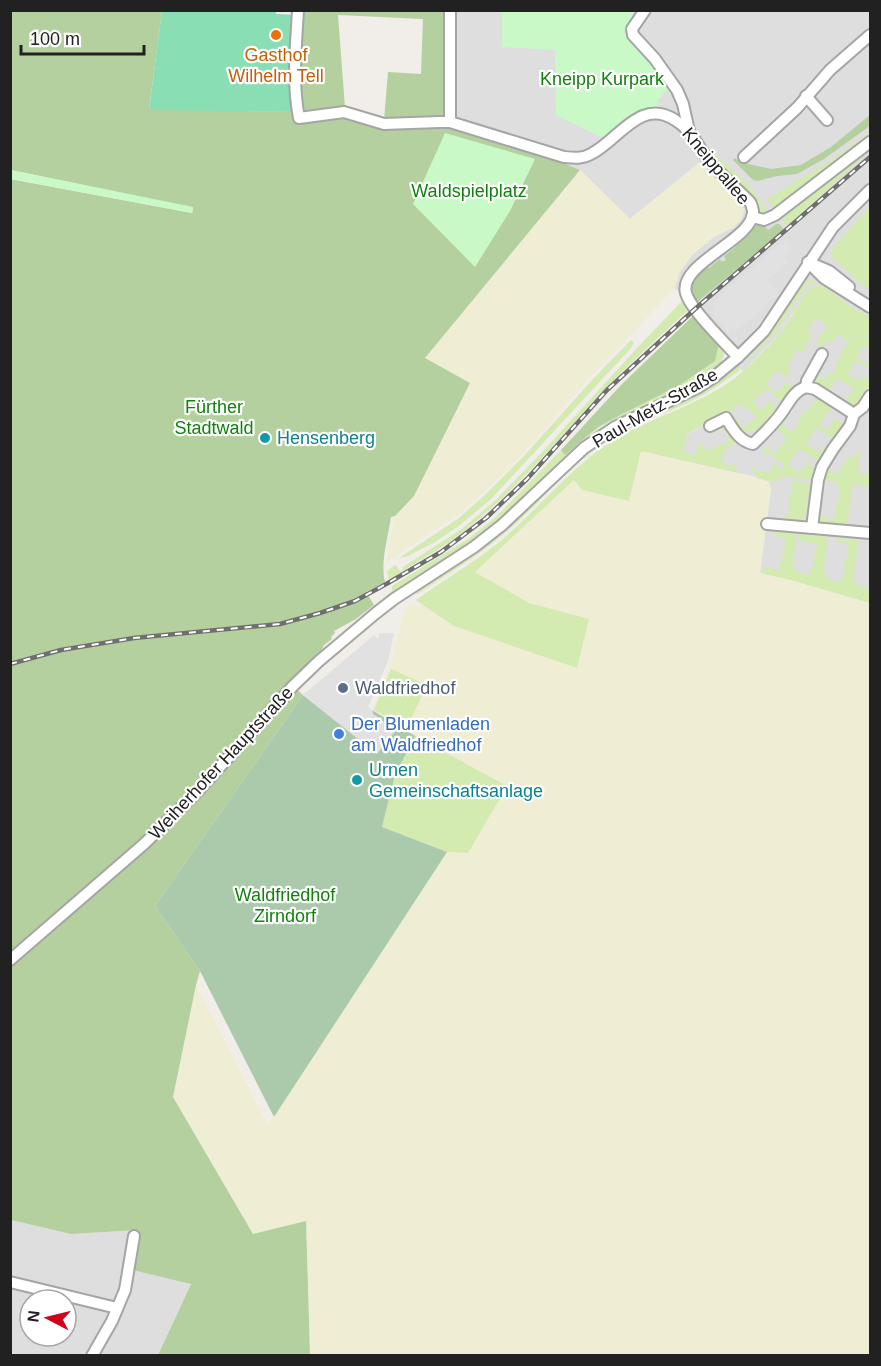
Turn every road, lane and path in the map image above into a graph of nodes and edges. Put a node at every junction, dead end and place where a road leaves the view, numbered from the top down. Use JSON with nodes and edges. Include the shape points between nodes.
{"nodes":[{"id":1,"x":298,"y":10,"type":"edge"},
{"id":2,"x":450,"y":10,"type":"edge"},
{"id":3,"x":645,"y":10,"type":"edge"},
{"id":4,"x":870,"y":35,"type":"edge"},
{"id":5,"x":806,"y":96,"type":"junction"},
{"id":6,"x":827,"y":120,"type":"dead end"},
{"id":7,"x":450,"y":122,"type":"junction"},
{"id":8,"x":689,"y":131,"type":"junction"},
{"id":9,"x":870,"y":142,"type":"edge"},
{"id":10,"x":744,"y":157,"type":"dead end"},
{"id":11,"x":870,"y":190,"type":"edge"},
{"id":12,"x":752,"y":217,"type":"junction"},
{"id":13,"x":808,"y":262,"type":"junction"},
{"id":14,"x":870,"y":305,"type":"edge"},
{"id":15,"x":822,"y":354,"type":"dead end"},
{"id":16,"x":738,"y":357,"type":"junction"},
{"id":17,"x":806,"y":387,"type":"junction"},
{"id":18,"x":870,"y":396,"type":"edge"},
{"id":19,"x":854,"y":414,"type":"junction"},
{"id":20,"x":710,"y":426,"type":"dead end"},
{"id":21,"x":767,"y":524,"type":"dead end"},
{"id":22,"x":812,"y":528,"type":"junction"},
{"id":23,"x":870,"y":533,"type":"edge"},
{"id":24,"x":376,"y":613,"type":"joint"},
{"id":25,"x":10,"y":960,"type":"edge"},
{"id":26,"x":134,"y":1236,"type":"dead end"},
{"id":27,"x":10,"y":1282,"type":"edge"},
{"id":28,"x":117,"y":1308,"type":"junction"},
{"id":29,"x":92,"y":1356,"type":"edge"}],
"edges":[{"from":1,"to":7,"type":"street","via":[[294,74],[299,118],[344,112],[384,124]]},
{"from":2,"to":7,"type":"street"},
{"from":3,"to":8,"type":"street","via":[[632,28],[633,34],[677,90]]},
{"from":4,"to":5,"type":"street"},
{"from":5,"to":6,"type":"street"},
{"from":5,"to":10,"type":"street"},
{"from":7,"to":8,"type":"street","name":"Kneippallee","via":[[579,159],[592,154],[642,116],[668,116]]},
{"from":8,"to":12,"type":"street","name":"Kneippallee","via":[[708,159],[750,202]]},
{"from":9,"to":12,"type":"street","name":"Kneippallee","via":[[775,215],[764,220]]},
{"from":11,"to":13,"type":"street","name":"Paul-Metz-Straße","via":[[833,227]]},
{"from":12,"to":16,"type":"street","name":"Kneippallee","via":[[736,236],[698,265],[685,286],[695,309]]},
{"from":13,"to":14,"type":"street","via":[[829,271]]},
{"from":13,"to":16,"type":"street","name":"Paul-Metz-Straße","via":[[764,331]]},
{"from":15,"to":17,"type":"street"},
{"from":16,"to":24,"type":"street","name":"Paul-Metz-Straße","via":[[697,388],[615,427],[584,448],[502,525]]},
{"from":17,"to":19,"type":"street"},
{"from":17,"to":20,"type":"street","via":[[796,392],[753,444],[739,437],[726,418]]},
{"from":18,"to":19,"type":"street"},
{"from":19,"to":22,"type":"street","via":[[818,480]]},
{"from":21,"to":22,"type":"street"},
{"from":22,"to":23,"type":"street"},
{"from":24,"to":25,"type":"street","name":"Weiherhofer Hauptstraße","via":[[293,686],[144,844]]},
{"from":26,"to":28,"type":"street","via":[[125,1290]]},
{"from":27,"to":28,"type":"street"},
{"from":28,"to":29,"type":"street"}]}
